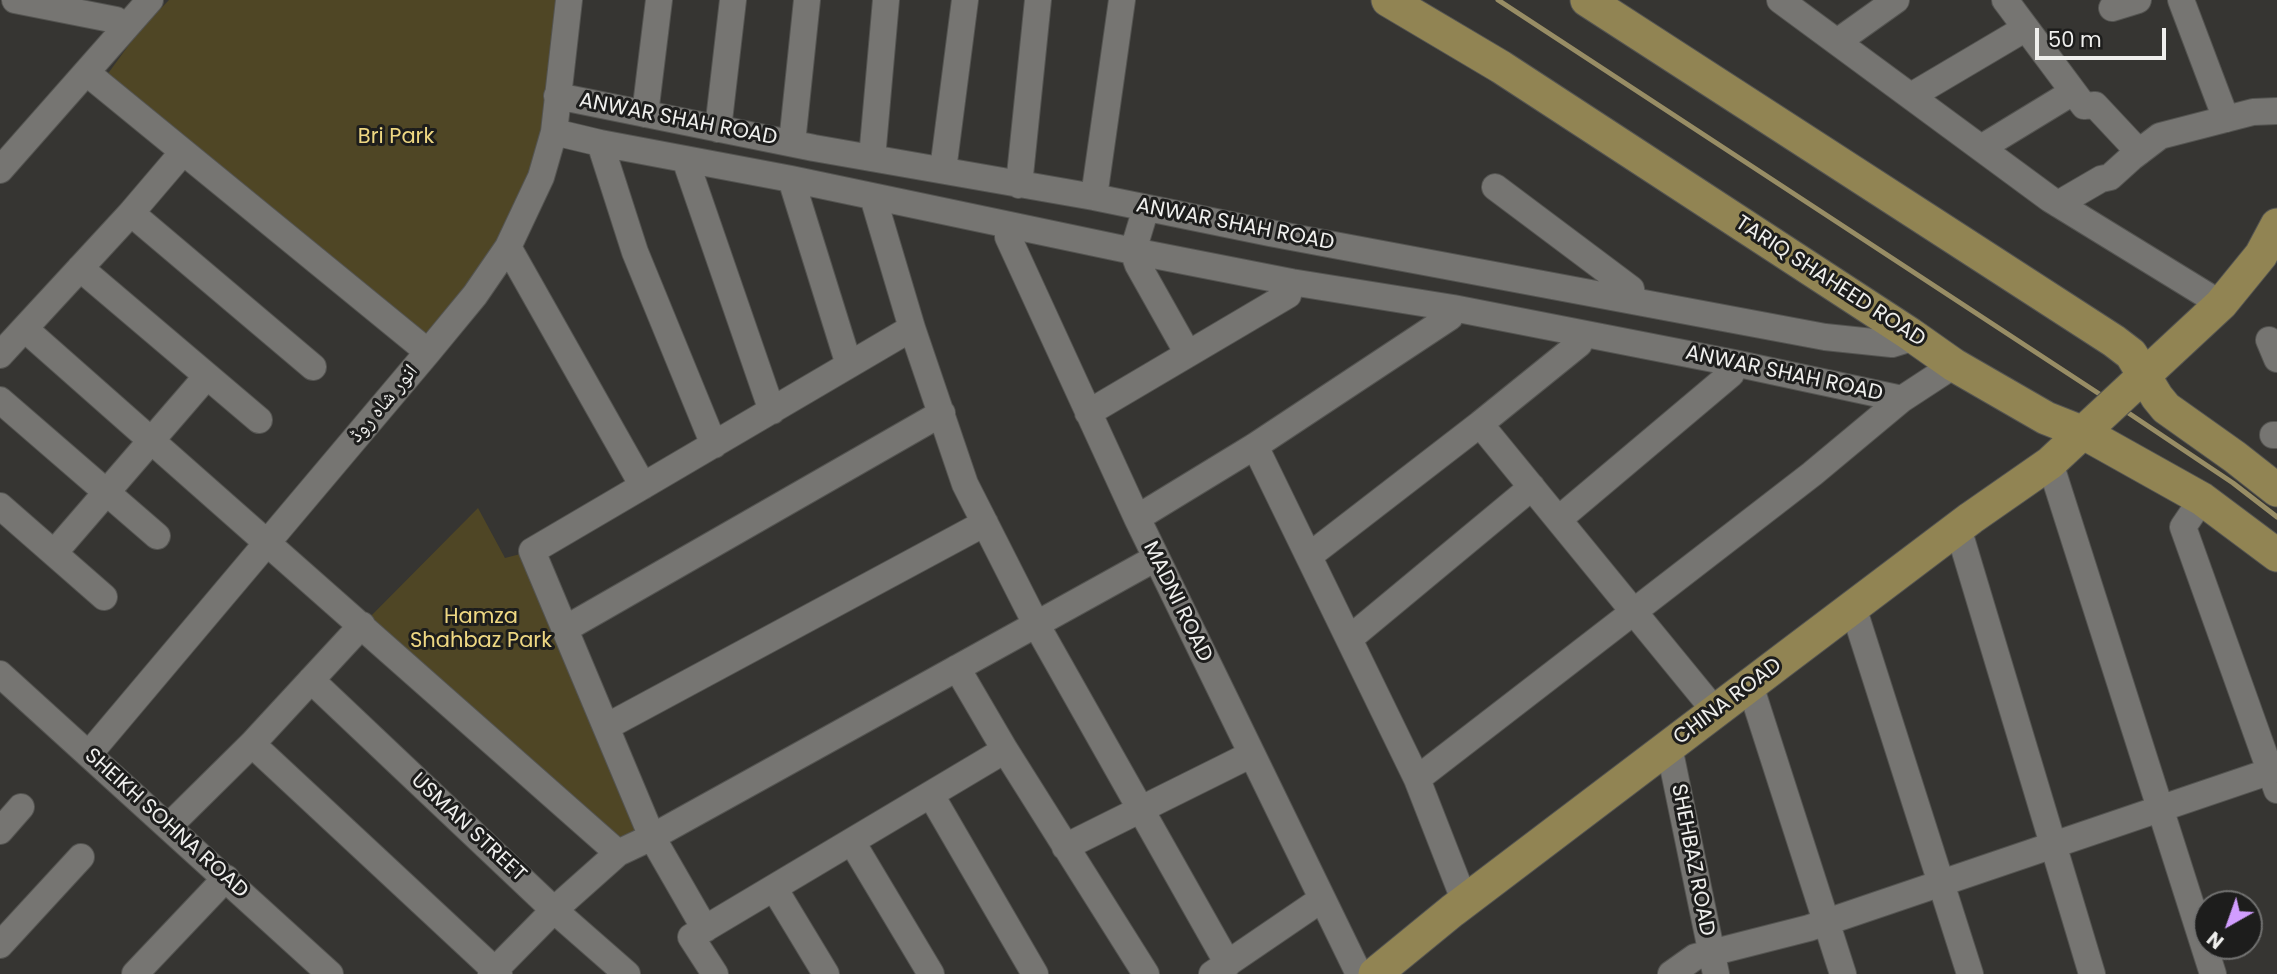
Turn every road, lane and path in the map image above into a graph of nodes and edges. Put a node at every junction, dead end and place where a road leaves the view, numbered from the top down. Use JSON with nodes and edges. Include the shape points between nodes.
{"nodes":[{"id":1,"x":15,"y":0,"type":"edge"},
{"id":2,"x":150,"y":0,"type":"edge"},
{"id":3,"x":569,"y":0,"type":"edge"},
{"id":4,"x":659,"y":0,"type":"edge"},
{"id":5,"x":733,"y":0,"type":"edge"},
{"id":6,"x":807,"y":0,"type":"edge"},
{"id":7,"x":886,"y":0,"type":"edge"},
{"id":8,"x":965,"y":0,"type":"edge"},
{"id":9,"x":1038,"y":0,"type":"edge"},
{"id":10,"x":1122,"y":0,"type":"edge"},
{"id":11,"x":1388,"y":0,"type":"edge"},
{"id":12,"x":1587,"y":0,"type":"edge"},
{"id":13,"x":1780,"y":0,"type":"edge"},
{"id":14,"x":1896,"y":0,"type":"edge"},
{"id":15,"x":2005,"y":0,"type":"edge"},
{"id":16,"x":2138,"y":0,"type":"edge"},
{"id":17,"x":2181,"y":0,"type":"edge"},
{"id":18,"x":2112,"y":8,"type":"dead end"},
{"id":19,"x":0,"y":13,"type":"edge"},
{"id":20,"x":126,"y":27,"type":"junction"},
{"id":21,"x":2026,"y":28,"type":"junction"},
{"id":22,"x":1837,"y":43,"type":"junction"},
{"id":23,"x":88,"y":73,"type":"junction"},
{"id":24,"x":2073,"y":92,"type":"junction"},
{"id":25,"x":557,"y":96,"type":"junction"},
{"id":26,"x":1911,"y":96,"type":"junction"},
{"id":27,"x":2277,"y":111,"type":"edge"},
{"id":28,"x":645,"y":114,"type":"junction"},
{"id":29,"x":2226,"y":119,"type":"junction"},
{"id":30,"x":718,"y":129,"type":"junction"},
{"id":31,"x":554,"y":132,"type":"junction"},
{"id":32,"x":600,"y":143,"type":"junction"},
{"id":33,"x":792,"y":143,"type":"junction"},
{"id":34,"x":1981,"y":148,"type":"junction"},
{"id":35,"x":183,"y":152,"type":"junction"},
{"id":36,"x":2139,"y":152,"type":"junction"},
{"id":37,"x":872,"y":158,"type":"junction"},
{"id":38,"x":685,"y":159,"type":"junction"},
{"id":39,"x":0,"y":170,"type":"edge"},
{"id":40,"x":943,"y":170,"type":"junction"},
{"id":41,"x":790,"y":179,"type":"junction"},
{"id":42,"x":1019,"y":185,"type":"junction"},
{"id":43,"x":1495,"y":187,"type":"dead end"},
{"id":44,"x":873,"y":197,"type":"junction"},
{"id":45,"x":1094,"y":197,"type":"junction"},
{"id":46,"x":2058,"y":204,"type":"junction"},
{"id":47,"x":1146,"y":208,"type":"junction"},
{"id":48,"x":131,"y":213,"type":"junction"},
{"id":49,"x":1008,"y":225,"type":"junction"},
{"id":50,"x":2273,"y":242,"type":"edge"},
{"id":51,"x":508,"y":247,"type":"junction"},
{"id":52,"x":1133,"y":251,"type":"junction"},
{"id":53,"x":80,"y":268,"type":"junction"},
{"id":54,"x":1291,"y":282,"type":"junction"},
{"id":55,"x":1633,"y":300,"type":"junction"},
{"id":56,"x":2221,"y":304,"type":"junction"},
{"id":57,"x":1453,"y":308,"type":"junction"},
{"id":58,"x":912,"y":328,"type":"junction"},
{"id":59,"x":25,"y":329,"type":"junction"},
{"id":60,"x":1581,"y":334,"type":"junction"},
{"id":61,"x":1910,"y":334,"type":"junction"},
{"id":62,"x":428,"y":352,"type":"junction"},
{"id":63,"x":1188,"y":354,"type":"junction"},
{"id":64,"x":0,"y":355,"type":"edge"},
{"id":65,"x":1734,"y":363,"type":"junction"},
{"id":66,"x":849,"y":365,"type":"junction"},
{"id":67,"x":1954,"y":365,"type":"junction"},
{"id":68,"x":313,"y":367,"type":"dead end"},
{"id":69,"x":207,"y":376,"type":"junction"},
{"id":70,"x":2135,"y":384,"type":"junction"},
{"id":71,"x":1902,"y":399,"type":"junction"},
{"id":72,"x":0,"y":400,"type":"edge"},
{"id":73,"x":772,"y":411,"type":"junction"},
{"id":74,"x":942,"y":412,"type":"junction"},
{"id":75,"x":1088,"y":413,"type":"junction"},
{"id":76,"x":259,"y":420,"type":"dead end"},
{"id":77,"x":1480,"y":424,"type":"junction"},
{"id":78,"x":2090,"y":427,"type":"junction"},
{"id":79,"x":152,"y":440,"type":"junction"},
{"id":80,"x":714,"y":445,"type":"junction"},
{"id":81,"x":1255,"y":446,"type":"junction"},
{"id":82,"x":2050,"y":463,"type":"junction"},
{"id":83,"x":643,"y":486,"type":"junction"},
{"id":84,"x":1532,"y":487,"type":"junction"},
{"id":85,"x":2277,"y":490,"type":"edge"},
{"id":86,"x":106,"y":492,"type":"junction"},
{"id":87,"x":2202,"y":499,"type":"junction"},
{"id":88,"x":0,"y":506,"type":"edge"},
{"id":89,"x":1137,"y":519,"type":"junction"},
{"id":90,"x":1559,"y":519,"type":"junction"},
{"id":91,"x":985,"y":523,"type":"junction"},
{"id":92,"x":1958,"y":528,"type":"junction"},
{"id":93,"x":157,"y":536,"type":"dead end"},
{"id":94,"x":268,"y":542,"type":"junction"},
{"id":95,"x":54,"y":553,"type":"junction"},
{"id":96,"x":2277,"y":555,"type":"edge"},
{"id":97,"x":1309,"y":556,"type":"junction"},
{"id":98,"x":1156,"y":558,"type":"junction"},
{"id":99,"x":104,"y":597,"type":"dead end"},
{"id":100,"x":1853,"y":607,"type":"junction"},
{"id":101,"x":1635,"y":612,"type":"junction"},
{"id":102,"x":1037,"y":624,"type":"junction"},
{"id":103,"x":362,"y":625,"type":"junction"},
{"id":104,"x":565,"y":629,"type":"junction"},
{"id":105,"x":1349,"y":639,"type":"junction"},
{"id":106,"x":957,"y":668,"type":"junction"},
{"id":107,"x":0,"y":674,"type":"edge"},
{"id":108,"x":311,"y":680,"type":"junction"},
{"id":109,"x":1750,"y":685,"type":"junction"},
{"id":110,"x":1715,"y":711,"type":"junction"},
{"id":111,"x":606,"y":727,"type":"junction"},
{"id":112,"x":252,"y":744,"type":"junction"},
{"id":113,"x":1669,"y":747,"type":"junction"},
{"id":114,"x":1005,"y":750,"type":"junction"},
{"id":115,"x":89,"y":754,"type":"junction"},
{"id":116,"x":1252,"y":754,"type":"junction"},
{"id":117,"x":2275,"y":776,"type":"edge"},
{"id":118,"x":1417,"y":779,"type":"junction"},
{"id":119,"x":930,"y":795,"type":"junction"},
{"id":120,"x":21,"y":807,"type":"dead end"},
{"id":121,"x":2161,"y":808,"type":"junction"},
{"id":122,"x":1141,"y":810,"type":"junction"},
{"id":123,"x":169,"y":826,"type":"junction"},
{"id":124,"x":0,"y":831,"type":"edge"},
{"id":125,"x":652,"y":836,"type":"junction"},
{"id":126,"x":852,"y":842,"type":"junction"},
{"id":127,"x":2054,"y":844,"type":"junction"},
{"id":128,"x":1065,"y":846,"type":"junction"},
{"id":129,"x":618,"y":852,"type":"junction"},
{"id":130,"x":81,"y":857,"type":"dead end"},
{"id":131,"x":226,"y":878,"type":"junction"},
{"id":132,"x":1943,"y":882,"type":"junction"},
{"id":133,"x":774,"y":888,"type":"junction"},
{"id":134,"x":1322,"y":900,"type":"junction"},
{"id":135,"x":1465,"y":902,"type":"junction"},
{"id":136,"x":554,"y":910,"type":"junction"},
{"id":137,"x":1827,"y":921,"type":"junction"},
{"id":138,"x":705,"y":929,"type":"junction"},
{"id":139,"x":0,"y":945,"type":"edge"},
{"id":140,"x":1713,"y":963,"type":"edge"},
{"id":141,"x":1220,"y":969,"type":"edge"},
{"id":142,"x":495,"y":973,"type":"edge"},
{"id":143,"x":135,"y":974,"type":"edge"},
{"id":144,"x":330,"y":974,"type":"edge"},
{"id":145,"x":626,"y":974,"type":"edge"},
{"id":146,"x":715,"y":974,"type":"edge"},
{"id":147,"x":826,"y":974,"type":"edge"},
{"id":148,"x":931,"y":974,"type":"edge"},
{"id":149,"x":1035,"y":974,"type":"edge"},
{"id":150,"x":1146,"y":974,"type":"edge"},
{"id":151,"x":1359,"y":974,"type":"edge"},
{"id":152,"x":1375,"y":974,"type":"edge"},
{"id":153,"x":1671,"y":974,"type":"edge"},
{"id":154,"x":1843,"y":974,"type":"edge"},
{"id":155,"x":1970,"y":974,"type":"edge"},
{"id":156,"x":2092,"y":974,"type":"edge"},
{"id":157,"x":2213,"y":974,"type":"edge"}],
"edges":[{"from":1,"to":19,"type":"street"},
{"from":1,"to":20,"type":"street","via":[[116,20]]},
{"from":2,"to":20,"type":"street"},
{"from":3,"to":25,"type":"street","name":"انور شاہ روڈ"},
{"from":4,"to":28,"type":"street"},
{"from":5,"to":30,"type":"street"},
{"from":6,"to":33,"type":"street"},
{"from":7,"to":37,"type":"street"},
{"from":8,"to":40,"type":"street"},
{"from":9,"to":42,"type":"street"},
{"from":10,"to":45,"type":"street"},
{"from":11,"to":61,"type":"main road","name":"TARIQ SHAHEED ROAD","via":[[1501,67]]},
{"from":12,"to":70,"type":"main road","via":[[2114,341],[2131,354]]},
{"from":13,"to":22,"type":"street"},
{"from":14,"to":22,"type":"street"},
{"from":15,"to":21,"type":"street"},
{"from":16,"to":18,"type":"street"},
{"from":17,"to":29,"type":"street"},
{"from":20,"to":23,"type":"street"},
{"from":21,"to":24,"type":"street"},
{"from":21,"to":26,"type":"street"},
{"from":22,"to":26,"type":"street"},
{"from":23,"to":35,"type":"street"},
{"from":23,"to":39,"type":"street"},
{"from":24,"to":34,"type":"street"},
{"from":24,"to":36,"type":"street","via":[[2084,106],[2095,105]]},
{"from":25,"to":28,"type":"street","name":"ANWAR SHAH ROAD"},
{"from":25,"to":31,"type":"street","name":"انور شاہ روڈ"},
{"from":26,"to":34,"type":"street"},
{"from":27,"to":29,"type":"street"},
{"from":28,"to":30,"type":"street","name":"ANWAR SHAH ROAD"},
{"from":29,"to":36,"type":"street","via":[[2160,136]]},
{"from":30,"to":33,"type":"street","name":"ANWAR SHAH ROAD"},
{"from":31,"to":32,"type":"street","name":"ANWAR SHAH ROAD"},
{"from":31,"to":51,"type":"street","name":"انور شاہ روڈ","via":[[541,177]]},
{"from":32,"to":38,"type":"street","name":"ANWAR SHAH ROAD"},
{"from":32,"to":80,"type":"street","via":[[635,252]]},
{"from":33,"to":37,"type":"street","name":"ANWAR SHAH ROAD"},
{"from":34,"to":46,"type":"street"},
{"from":35,"to":48,"type":"street"},
{"from":35,"to":62,"type":"street"},
{"from":36,"to":46,"type":"street","via":[[2110,177]]},
{"from":37,"to":40,"type":"street","name":"ANWAR SHAH ROAD"},
{"from":38,"to":41,"type":"street","name":"ANWAR SHAH ROAD"},
{"from":38,"to":73,"type":"street"},
{"from":40,"to":42,"type":"street","name":"ANWAR SHAH ROAD"},
{"from":41,"to":44,"type":"street","name":"ANWAR SHAH ROAD"},
{"from":41,"to":66,"type":"street"},
{"from":42,"to":45,"type":"street","name":"ANWAR SHAH ROAD"},
{"from":43,"to":55,"type":"street","via":[[1631,289]]},
{"from":44,"to":49,"type":"street","name":"ANWAR SHAH ROAD"},
{"from":44,"to":58,"type":"street"},
{"from":45,"to":47,"type":"street","name":"ANWAR SHAH ROAD"},
{"from":46,"to":56,"type":"street"},
{"from":47,"to":52,"type":"street"},
{"from":47,"to":55,"type":"street","name":"ANWAR SHAH ROAD"},
{"from":48,"to":53,"type":"street"},
{"from":48,"to":68,"type":"street"},
{"from":49,"to":52,"type":"street","name":"ANWAR SHAH ROAD"},
{"from":49,"to":75,"type":"street","name":"MADNI ROAD","via":[[1008,237]]},
{"from":50,"to":56,"type":"main road"},
{"from":51,"to":62,"type":"street","name":"انور شاہ روڈ"},
{"from":51,"to":83,"type":"street"},
{"from":52,"to":54,"type":"street","name":"ANWAR SHAH ROAD"},
{"from":52,"to":63,"type":"street"},
{"from":53,"to":59,"type":"street"},
{"from":53,"to":69,"type":"street"},
{"from":54,"to":57,"type":"street","name":"ANWAR SHAH ROAD"},
{"from":54,"to":63,"type":"street","via":[[1288,295]]},
{"from":55,"to":61,"type":"street","name":"ANWAR SHAH ROAD","via":[[1855,342],[1898,344]]},
{"from":56,"to":70,"type":"main road"},
{"from":57,"to":60,"type":"street","name":"ANWAR SHAH ROAD"},
{"from":57,"to":81,"type":"street","via":[[1450,317]]},
{"from":58,"to":66,"type":"street"},
{"from":58,"to":74,"type":"street"},
{"from":59,"to":64,"type":"street"},
{"from":59,"to":79,"type":"street"},
{"from":60,"to":65,"type":"street","name":"ANWAR SHAH ROAD"},
{"from":60,"to":77,"type":"street","via":[[1579,344]]},
{"from":61,"to":67,"type":"main road","name":"TARIQ SHAHEED ROAD"},
{"from":62,"to":94,"type":"street","name":"انور شاہ روڈ"},
{"from":63,"to":75,"type":"street"},
{"from":65,"to":71,"type":"street","name":"ANWAR SHAH ROAD"},
{"from":65,"to":90,"type":"street","via":[[1731,374]]},
{"from":66,"to":73,"type":"street"},
{"from":67,"to":71,"type":"street"},
{"from":67,"to":78,"type":"main road","name":"TARIQ SHAHEED ROAD","via":[[2046,418]]},
{"from":69,"to":76,"type":"street"},
{"from":69,"to":79,"type":"street"},
{"from":70,"to":78,"type":"main road","name":"CHINA ROAD"},
{"from":70,"to":85,"type":"main road"},
{"from":71,"to":101,"type":"street"},
{"from":72,"to":86,"type":"street"},
{"from":73,"to":80,"type":"street"},
{"from":74,"to":91,"type":"street","via":[[965,484]]},
{"from":74,"to":104,"type":"street"},
{"from":75,"to":89,"type":"street","name":"MADNI ROAD"},
{"from":77,"to":84,"type":"street"},
{"from":77,"to":97,"type":"street"},
{"from":78,"to":82,"type":"main road","name":"CHINA ROAD"},
{"from":78,"to":87,"type":"main road","name":"TARIQ SHAHEED ROAD"},
{"from":79,"to":86,"type":"street"},
{"from":79,"to":94,"type":"street"},
{"from":80,"to":83,"type":"street"},
{"from":81,"to":89,"type":"street"},
{"from":81,"to":97,"type":"street"},
{"from":82,"to":92,"type":"main road","name":"CHINA ROAD"},
{"from":82,"to":121,"type":"street"},
{"from":83,"to":104,"type":"street","via":[[532,551]]},
{"from":84,"to":90,"type":"street"},
{"from":84,"to":105,"type":"street"},
{"from":86,"to":93,"type":"street"},
{"from":86,"to":95,"type":"street"},
{"from":87,"to":96,"type":"main road","name":"TARIQ SHAHEED ROAD"},
{"from":87,"to":117,"type":"street","via":[[2183,527]]},
{"from":88,"to":95,"type":"street"},
{"from":89,"to":98,"type":"street","name":"MADNI ROAD"},
{"from":90,"to":101,"type":"street"},
{"from":91,"to":102,"type":"street"},
{"from":91,"to":111,"type":"street"},
{"from":92,"to":100,"type":"main road","name":"CHINA ROAD"},
{"from":92,"to":127,"type":"street"},
{"from":94,"to":103,"type":"street"},
{"from":94,"to":115,"type":"street","name":"انور شاہ روڈ"},
{"from":95,"to":99,"type":"street"},
{"from":97,"to":105,"type":"street"},
{"from":98,"to":102,"type":"street"},
{"from":98,"to":116,"type":"street","name":"MADNI ROAD"},
{"from":100,"to":109,"type":"main road","name":"CHINA ROAD"},
{"from":100,"to":132,"type":"street"},
{"from":101,"to":110,"type":"street"},
{"from":101,"to":118,"type":"street"},
{"from":102,"to":106,"type":"street"},
{"from":102,"to":122,"type":"street"},
{"from":103,"to":108,"type":"street"},
{"from":103,"to":129,"type":"street"},
{"from":104,"to":111,"type":"street"},
{"from":105,"to":118,"type":"street"},
{"from":106,"to":114,"type":"street"},
{"from":106,"to":125,"type":"street"},
{"from":107,"to":115,"type":"street","name":"SHEIKH SOHNA ROAD"},
{"from":108,"to":112,"type":"street"},
{"from":108,"to":136,"type":"street","name":"USMAN STREET"},
{"from":109,"to":110,"type":"main road","name":"CHINA ROAD"},
{"from":109,"to":137,"type":"street"},
{"from":110,"to":113,"type":"main road","name":"CHINA ROAD"},
{"from":111,"to":125,"type":"street"},
{"from":112,"to":123,"type":"street"},
{"from":112,"to":142,"type":"street"},
{"from":113,"to":135,"type":"main road","name":"CHINA ROAD"},
{"from":113,"to":140,"type":"street","name":"SHEHBAZ ROAD"},
{"from":114,"to":119,"type":"street"},
{"from":114,"to":128,"type":"street"},
{"from":115,"to":123,"type":"street","name":"SHEIKH SOHNA ROAD"},
{"from":116,"to":122,"type":"street"},
{"from":116,"to":134,"type":"street","name":"MADNI ROAD"},
{"from":117,"to":121,"type":"street"},
{"from":118,"to":135,"type":"street"},
{"from":119,"to":126,"type":"street"},
{"from":119,"to":149,"type":"street"},
{"from":120,"to":124,"type":"street"},
{"from":121,"to":127,"type":"street"},
{"from":121,"to":157,"type":"street"},
{"from":122,"to":128,"type":"street"},
{"from":122,"to":141,"type":"street"},
{"from":123,"to":131,"type":"street","name":"SHEIKH SOHNA ROAD"},
{"from":125,"to":129,"type":"street"},
{"from":125,"to":138,"type":"street"},
{"from":126,"to":133,"type":"street"},
{"from":126,"to":148,"type":"street"},
{"from":127,"to":132,"type":"street"},
{"from":127,"to":156,"type":"street"},
{"from":128,"to":150,"type":"street"},
{"from":129,"to":136,"type":"street"},
{"from":130,"to":139,"type":"street"},
{"from":131,"to":143,"type":"street"},
{"from":131,"to":144,"type":"street","name":"SHEIKH SOHNA ROAD"},
{"from":132,"to":137,"type":"street"},
{"from":132,"to":155,"type":"street"},
{"from":133,"to":138,"type":"street"},
{"from":133,"to":147,"type":"street"},
{"from":134,"to":141,"type":"street"},
{"from":134,"to":151,"type":"street","name":"MADNI ROAD"},
{"from":135,"to":152,"type":"main road","name":"CHINA ROAD"},
{"from":136,"to":142,"type":"street"},
{"from":136,"to":145,"type":"street","name":"USMAN STREET"},
{"from":137,"to":140,"type":"street"},
{"from":137,"to":154,"type":"street"},
{"from":138,"to":146,"type":"street","via":[[691,937]]},
{"from":140,"to":153,"type":"street","via":[[1695,957]]}]}
